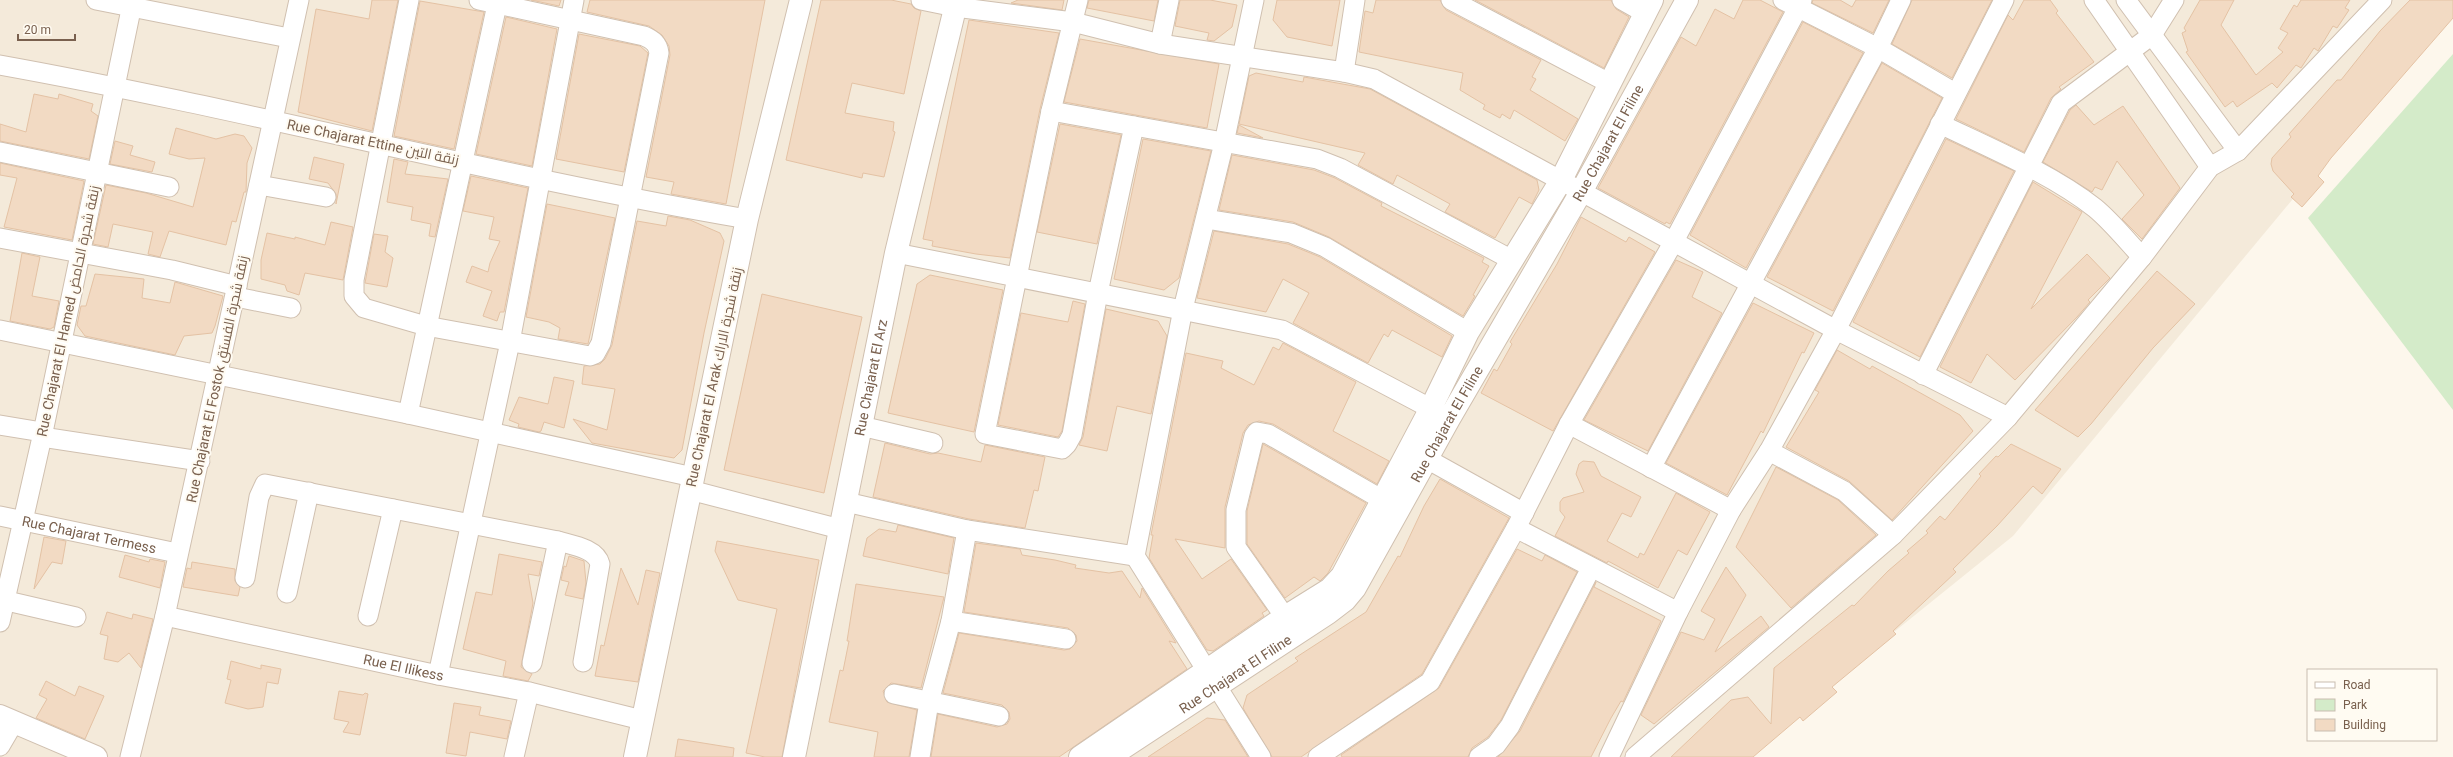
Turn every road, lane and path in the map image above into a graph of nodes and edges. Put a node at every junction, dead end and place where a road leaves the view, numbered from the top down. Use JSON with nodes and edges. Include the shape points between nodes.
{"nodes":[{"id":1,"x":96,"y":0,"type":"edge"},
{"id":2,"x":299,"y":0,"type":"edge"},
{"id":3,"x":409,"y":0,"type":"edge"},
{"id":4,"x":479,"y":0,"type":"edge"},
{"id":5,"x":574,"y":0,"type":"edge"},
{"id":6,"x":802,"y":0,"type":"edge"},
{"id":7,"x":921,"y":0,"type":"edge"},
{"id":8,"x":1078,"y":0,"type":"edge"},
{"id":9,"x":1169,"y":0,"type":"edge"},
{"id":10,"x":1254,"y":0,"type":"edge"},
{"id":11,"x":1355,"y":0,"type":"edge"},
{"id":12,"x":1451,"y":0,"type":"edge"},
{"id":13,"x":1622,"y":0,"type":"edge"},
{"id":14,"x":1686,"y":0,"type":"edge"},
{"id":15,"x":1900,"y":0,"type":"edge"},
{"id":16,"x":2004,"y":0,"type":"edge"},
{"id":17,"x":2094,"y":0,"type":"edge"},
{"id":18,"x":2126,"y":0,"type":"edge"},
{"id":19,"x":2174,"y":0,"type":"edge"},
{"id":20,"x":2378,"y":1,"type":"edge"},
{"id":21,"x":498,"y":2,"type":"edge"},
{"id":22,"x":1794,"y":2,"type":"edge"},
{"id":23,"x":132,"y":3,"type":"edge"},
{"id":24,"x":956,"y":4,"type":"edge"},
{"id":25,"x":1649,"y":6,"type":"edge"},
{"id":26,"x":569,"y":18,"type":"junction"},
{"id":27,"x":1073,"y":22,"type":"junction"},
{"id":28,"x":2152,"y":35,"type":"junction"},
{"id":29,"x":289,"y":38,"type":"junction"},
{"id":30,"x":1160,"y":44,"type":"junction"},
{"id":31,"x":1878,"y":48,"type":"junction"},
{"id":32,"x":2131,"y":52,"type":"junction"},
{"id":33,"x":1242,"y":58,"type":"junction"},
{"id":34,"x":0,"y":65,"type":"edge"},
{"id":35,"x":1344,"y":72,"type":"junction"},
{"id":36,"x":1609,"y":83,"type":"junction"},
{"id":37,"x":116,"y":86,"type":"junction"},
{"id":38,"x":1955,"y":93,"type":"junction"},
{"id":39,"x":1051,"y":111,"type":"junction"},
{"id":40,"x":271,"y":120,"type":"junction"},
{"id":41,"x":1940,"y":124,"type":"junction"},
{"id":42,"x":1134,"y":126,"type":"junction"},
{"id":43,"x":382,"y":143,"type":"junction"},
{"id":44,"x":1224,"y":143,"type":"junction"},
{"id":45,"x":2238,"y":151,"type":"junction"},
{"id":46,"x":0,"y":152,"type":"edge"},
{"id":47,"x":464,"y":161,"type":"junction"},
{"id":48,"x":2027,"y":167,"type":"junction"},
{"id":49,"x":2210,"y":167,"type":"junction"},
{"id":50,"x":98,"y":173,"type":"junction"},
{"id":51,"x":541,"y":179,"type":"junction"},
{"id":52,"x":1560,"y":182,"type":"junction"},
{"id":53,"x":259,"y":185,"type":"junction"},
{"id":54,"x":169,"y":187,"type":"dead end"},
{"id":55,"x":1581,"y":192,"type":"junction"},
{"id":56,"x":631,"y":196,"type":"junction"},
{"id":57,"x":326,"y":197,"type":"dead end"},
{"id":58,"x":747,"y":219,"type":"junction"},
{"id":59,"x":1206,"y":219,"type":"junction"},
{"id":60,"x":0,"y":238,"type":"edge"},
{"id":61,"x":1673,"y":243,"type":"junction"},
{"id":62,"x":79,"y":253,"type":"junction"},
{"id":63,"x":896,"y":253,"type":"junction"},
{"id":64,"x":2142,"y":257,"type":"junction"},
{"id":65,"x":1512,"y":260,"type":"junction"},
{"id":66,"x":1017,"y":277,"type":"junction"},
{"id":67,"x":1752,"y":284,"type":"junction"},
{"id":68,"x":237,"y":291,"type":"junction"},
{"id":69,"x":1098,"y":293,"type":"junction"},
{"id":70,"x":291,"y":308,"type":"dead end"},
{"id":71,"x":1183,"y":309,"type":"junction"},
{"id":72,"x":426,"y":326,"type":"junction"},
{"id":73,"x":0,"y":330,"type":"edge"},
{"id":74,"x":1836,"y":330,"type":"junction"},
{"id":75,"x":1468,"y":332,"type":"junction"},
{"id":76,"x":60,"y":342,"type":"junction"},
{"id":77,"x":510,"y":342,"type":"junction"},
{"id":78,"x":218,"y":374,"type":"junction"},
{"id":79,"x":1923,"y":375,"type":"junction"},
{"id":80,"x":408,"y":414,"type":"junction"},
{"id":81,"x":1440,"y":414,"type":"junction"},
{"id":82,"x":2008,"y":417,"type":"junction"},
{"id":83,"x":1569,"y":424,"type":"junction"},
{"id":84,"x":0,"y":425,"type":"edge"},
{"id":85,"x":861,"y":426,"type":"junction"},
{"id":86,"x":490,"y":432,"type":"junction"},
{"id":87,"x":42,"y":435,"type":"junction"},
{"id":88,"x":933,"y":443,"type":"dead end"},
{"id":89,"x":1769,"y":451,"type":"junction"},
{"id":90,"x":1427,"y":459,"type":"junction"},
{"id":91,"x":200,"y":461,"type":"junction"},
{"id":92,"x":1651,"y":468,"type":"junction"},
{"id":93,"x":691,"y":484,"type":"junction"},
{"id":94,"x":309,"y":492,"type":"junction"},
{"id":95,"x":1381,"y":499,"type":"junction"},
{"id":96,"x":846,"y":502,"type":"junction"},
{"id":97,"x":393,"y":509,"type":"junction"},
{"id":98,"x":1731,"y":510,"type":"junction"},
{"id":99,"x":0,"y":516,"type":"edge"},
{"id":100,"x":1520,"y":521,"type":"junction"},
{"id":101,"x":23,"y":522,"type":"junction"},
{"id":102,"x":470,"y":525,"type":"junction"},
{"id":103,"x":840,"y":529,"type":"junction"},
{"id":104,"x":967,"y":530,"type":"junction"},
{"id":105,"x":1892,"y":535,"type":"junction"},
{"id":106,"x":558,"y":541,"type":"junction"},
{"id":107,"x":178,"y":553,"type":"junction"},
{"id":108,"x":1134,"y":556,"type":"junction"},
{"id":109,"x":1591,"y":568,"type":"junction"},
{"id":110,"x":245,"y":578,"type":"dead end"},
{"id":111,"x":287,"y":593,"type":"dead end"},
{"id":112,"x":6,"y":600,"type":"junction"},
{"id":113,"x":1678,"y":612,"type":"junction"},
{"id":114,"x":76,"y":616,"type":"dead end"},
{"id":115,"x":165,"y":616,"type":"junction"},
{"id":116,"x":368,"y":616,"type":"dead end"},
{"id":117,"x":1285,"y":617,"type":"junction"},
{"id":118,"x":951,"y":621,"type":"junction"},
{"id":119,"x":0,"y":622,"type":"edge"},
{"id":120,"x":1066,"y":639,"type":"dead end"},
{"id":121,"x":583,"y":662,"type":"dead end"},
{"id":122,"x":532,"y":663,"type":"dead end"},
{"id":123,"x":438,"y":675,"type":"junction"},
{"id":124,"x":1211,"y":678,"type":"junction"},
{"id":125,"x":529,"y":692,"type":"junction"},
{"id":126,"x":894,"y":694,"type":"dead end"},
{"id":127,"x":929,"y":702,"type":"junction"},
{"id":128,"x":999,"y":716,"type":"dead end"},
{"id":129,"x":7,"y":719,"type":"edge"},
{"id":130,"x":642,"y":720,"type":"junction"},
{"id":131,"x":0,"y":746,"type":"edge"},
{"id":132,"x":70,"y":752,"type":"edge"},
{"id":133,"x":96,"y":757,"type":"edge"},
{"id":134,"x":130,"y":757,"type":"edge"},
{"id":135,"x":514,"y":757,"type":"edge"},
{"id":136,"x":635,"y":757,"type":"edge"},
{"id":137,"x":794,"y":757,"type":"edge"},
{"id":138,"x":920,"y":757,"type":"edge"},
{"id":139,"x":1080,"y":757,"type":"edge"},
{"id":140,"x":1109,"y":757,"type":"edge"},
{"id":141,"x":1261,"y":757,"type":"edge"},
{"id":142,"x":1318,"y":757,"type":"edge"},
{"id":143,"x":1478,"y":757,"type":"edge"},
{"id":144,"x":1609,"y":757,"type":"edge"},
{"id":145,"x":1635,"y":757,"type":"edge"}],
"edges":[{"from":1,"to":23,"type":"street"},
{"from":2,"to":29,"type":"street","name":"Rue Chajarat El Fostok زنقة شجرة الفستق"},
{"from":3,"to":43,"type":"street"},
{"from":4,"to":21,"type":"street"},
{"from":5,"to":26,"type":"street"},
{"from":6,"to":58,"type":"street","name":"Rue Chajarat El Arak زنقة شجرة الاراك"},
{"from":7,"to":24,"type":"street"},
{"from":8,"to":27,"type":"street"},
{"from":9,"to":30,"type":"street"},
{"from":10,"to":33,"type":"street"},
{"from":11,"to":35,"type":"street"},
{"from":12,"to":36,"type":"street"},
{"from":13,"to":25,"type":"street"},
{"from":14,"to":55,"type":"street","name":"Rue Chajarat El Filine"},
{"from":15,"to":31,"type":"street"},
{"from":16,"to":38,"type":"street"},
{"from":17,"to":32,"type":"street"},
{"from":18,"to":28,"type":"street"},
{"from":19,"to":28,"type":"street"},
{"from":20,"to":45,"type":"street"},
{"from":21,"to":26,"type":"street"},
{"from":21,"to":47,"type":"street"},
{"from":22,"to":31,"type":"street"},
{"from":22,"to":61,"type":"street"},
{"from":23,"to":29,"type":"street"},
{"from":23,"to":37,"type":"street","name":"Rue Chajarat El Hamed زنقة شجرة الحامض"},
{"from":24,"to":27,"type":"street"},
{"from":24,"to":63,"type":"street","name":"Rue Chajarat El Arz"},
{"from":25,"to":36,"type":"street","name":"Rue Chajarat El Filine"},
{"from":26,"to":51,"type":"street"},
{"from":26,"to":56,"type":"street","via":[[644,36],[658,47]]},
{"from":27,"to":30,"type":"street"},
{"from":27,"to":39,"type":"street"},
{"from":28,"to":32,"type":"street"},
{"from":28,"to":45,"type":"street"},
{"from":29,"to":40,"type":"street","name":"Rue Chajarat El Fostok زنقة شجرة الفستق"},
{"from":30,"to":33,"type":"street"},
{"from":31,"to":38,"type":"street"},
{"from":31,"to":67,"type":"street"},
{"from":32,"to":48,"type":"street","via":[[2061,103]]},
{"from":32,"to":49,"type":"street"},
{"from":33,"to":35,"type":"street"},
{"from":33,"to":44,"type":"street"},
{"from":34,"to":37,"type":"street","name":"Rue Chajarat Ettine زنقة التين"},
{"from":35,"to":52,"type":"street","via":[[1374,79]]},
{"from":36,"to":52,"type":"street","name":"Rue Chajarat El Filine"},
{"from":37,"to":40,"type":"street","name":"Rue Chajarat Ettine زنقة التين"},
{"from":37,"to":50,"type":"street","name":"Rue Chajarat El Hamed زنقة شجرة الحامض"},
{"from":38,"to":41,"type":"street"},
{"from":39,"to":42,"type":"street"},
{"from":39,"to":66,"type":"street"},
{"from":40,"to":43,"type":"street","name":"Rue Chajarat Ettine زنقة التين"},
{"from":40,"to":53,"type":"street","name":"Rue Chajarat El Fostok زنقة شجرة الفستق"},
{"from":41,"to":48,"type":"street"},
{"from":41,"to":74,"type":"street"},
{"from":42,"to":44,"type":"street"},
{"from":42,"to":69,"type":"street"},
{"from":43,"to":47,"type":"street","name":"Rue Chajarat Ettine زنقة التين"},
{"from":43,"to":72,"type":"street","via":[[354,280],[354,296],[364,308]]},
{"from":44,"to":59,"type":"street"},
{"from":44,"to":65,"type":"street","via":[[1317,159]]},
{"from":45,"to":49,"type":"street"},
{"from":46,"to":50,"type":"street"},
{"from":47,"to":51,"type":"street","name":"Rue Chajarat Ettine زنقة التين"},
{"from":47,"to":72,"type":"street"},
{"from":48,"to":64,"type":"street","via":[[2097,210]]},
{"from":48,"to":79,"type":"street"},
{"from":49,"to":64,"type":"street"},
{"from":50,"to":54,"type":"street"},
{"from":50,"to":62,"type":"street","name":"Rue Chajarat El Hamed زنقة شجرة الحامض"},
{"from":51,"to":56,"type":"street","name":"Rue Chajarat Ettine زنقة التين"},
{"from":51,"to":77,"type":"street"},
{"from":52,"to":55,"type":"street"},
{"from":52,"to":65,"type":"street","name":"Rue Chajarat El Filine"},
{"from":53,"to":57,"type":"street"},
{"from":53,"to":68,"type":"street","name":"Rue Chajarat El Fostok زنقة شجرة الفستق"},
{"from":55,"to":61,"type":"street"},
{"from":55,"to":81,"type":"street","name":"Rue Chajarat El Filine"},
{"from":56,"to":58,"type":"street","name":"Rue Chajarat Ettine زنقة التين"},
{"from":56,"to":77,"type":"street","via":[[601,343],[595,354],[581,355]]},
{"from":58,"to":93,"type":"street","name":"Rue Chajarat El Arak زنقة شجرة الاراك"},
{"from":59,"to":71,"type":"street"},
{"from":59,"to":75,"type":"street","via":[[1291,233],[1325,247]]},
{"from":60,"to":62,"type":"street"},
{"from":61,"to":67,"type":"street"},
{"from":61,"to":83,"type":"street"},
{"from":62,"to":68,"type":"street","via":[[172,270]]},
{"from":62,"to":76,"type":"street","name":"Rue Chajarat El Hamed زنقة شجرة الحامض"},
{"from":63,"to":66,"type":"street"},
{"from":63,"to":85,"type":"street","name":"Rue Chajarat El Arz"},
{"from":64,"to":82,"type":"street"},
{"from":65,"to":75,"type":"street","name":"Rue Chajarat El Filine"},
{"from":66,"to":69,"type":"street"},
{"from":66,"to":69,"type":"street","via":[[985,434],[1062,449],[1067,444],[1074,423]]},
{"from":67,"to":74,"type":"street"},
{"from":67,"to":92,"type":"street"},
{"from":68,"to":70,"type":"street"},
{"from":68,"to":78,"type":"street","name":"Rue Chajarat El Fostok زنقة شجرة الفستق"},
{"from":69,"to":71,"type":"street"},
{"from":71,"to":81,"type":"street","via":[[1282,330]]},
{"from":71,"to":108,"type":"street"},
{"from":72,"to":77,"type":"street"},
{"from":72,"to":80,"type":"street"},
{"from":73,"to":76,"type":"street"},
{"from":74,"to":79,"type":"street"},
{"from":74,"to":89,"type":"street"},
{"from":75,"to":81,"type":"street","name":"Rue Chajarat El Filine"},
{"from":76,"to":78,"type":"street"},
{"from":76,"to":87,"type":"street","name":"Rue Chajarat El Hamed زنقة شجرة الحامض"},
{"from":77,"to":86,"type":"street"},
{"from":78,"to":80,"type":"street"},
{"from":78,"to":91,"type":"street","name":"Rue Chajarat El Fostok زنقة شجرة الفستق"},
{"from":79,"to":82,"type":"street"},
{"from":80,"to":86,"type":"street"},
{"from":81,"to":90,"type":"street","name":"Rue Chajarat El Filine"},
{"from":81,"to":95,"type":"street","name":"Rue Chajarat El Filine"},
{"from":82,"to":105,"type":"street"},
{"from":83,"to":92,"type":"street"},
{"from":83,"to":100,"type":"street"},
{"from":84,"to":87,"type":"street"},
{"from":85,"to":88,"type":"street"},
{"from":85,"to":96,"type":"street","name":"Rue Chajarat El Arz"},
{"from":86,"to":93,"type":"street"},
{"from":86,"to":102,"type":"street"},
{"from":87,"to":91,"type":"street"},
{"from":87,"to":101,"type":"street","name":"Rue Chajarat El Hamed زنقة شجرة الحامض"},
{"from":89,"to":98,"type":"street"},
{"from":89,"to":105,"type":"street","via":[[1844,491]]},
{"from":90,"to":100,"type":"street"},
{"from":90,"to":124,"type":"street","name":"Rue Chajarat El Filine","via":[[1367,569],[1345,600]]},
{"from":91,"to":107,"type":"street","name":"Rue Chajarat El Fostok زنقة شجرة الفستق"},
{"from":92,"to":98,"type":"street"},
{"from":93,"to":103,"type":"street"},
{"from":93,"to":130,"type":"street","name":"Rue Chajarat El Arak زنقة شجرة الاراك"},
{"from":94,"to":97,"type":"street"},
{"from":94,"to":110,"type":"street","via":[[265,484],[259,496]]},
{"from":94,"to":111,"type":"street"},
{"from":95,"to":117,"type":"street","name":"Rue Chajarat El Filine","via":[[1342,576],[1330,589]]},
{"from":95,"to":117,"type":"street","via":[[1268,434],[1257,432],[1236,510],[1236,547]]},
{"from":96,"to":103,"type":"street","name":"Rue Chajarat El Arz"},
{"from":96,"to":104,"type":"street"},
{"from":97,"to":102,"type":"street"},
{"from":97,"to":116,"type":"street"},
{"from":98,"to":113,"type":"street"},
{"from":99,"to":101,"type":"street","name":"Rue Chajarat Termess"},
{"from":100,"to":109,"type":"street"},
{"from":100,"to":142,"type":"street","via":[[1430,682]]},
{"from":101,"to":107,"type":"street","name":"Rue Chajarat Termess"},
{"from":101,"to":112,"type":"street","name":"Rue Chajarat El Hamed زنقة شجرة الحامض"},
{"from":102,"to":106,"type":"street"},
{"from":102,"to":123,"type":"street"},
{"from":103,"to":137,"type":"street","name":"Rue Chajarat El Arz"},
{"from":104,"to":108,"type":"street"},
{"from":104,"to":118,"type":"street"},
{"from":105,"to":145,"type":"street"},
{"from":106,"to":121,"type":"street","via":[[587,550],[597,557],[600,564]]},
{"from":106,"to":122,"type":"street"},
{"from":107,"to":115,"type":"street","name":"Rue Chajarat El Fostok زنقة شجرة الفستق"},
{"from":108,"to":124,"type":"street"},
{"from":109,"to":113,"type":"street"},
{"from":109,"to":143,"type":"street","via":[[1510,726],[1496,745]]},
{"from":112,"to":114,"type":"street"},
{"from":112,"to":119,"type":"street","name":"Rue Chajarat El Hamed زنقة شجرة الحامض"},
{"from":113,"to":144,"type":"street"},
{"from":115,"to":123,"type":"street","name":"Rue El Ilikess"},
{"from":115,"to":134,"type":"street","name":"Rue Chajarat El Fostok زنقة شجرة الفستق"},
{"from":117,"to":124,"type":"street","name":"Rue Chajarat El Filine"},
{"from":118,"to":120,"type":"street"},
{"from":118,"to":127,"type":"street"},
{"from":123,"to":125,"type":"street","name":"Rue El Ilikess"},
{"from":124,"to":139,"type":"street","name":"Rue Chajarat El Filine"},
{"from":124,"to":140,"type":"street","name":"Rue Chajarat El Filine"},
{"from":124,"to":141,"type":"street"},
{"from":125,"to":130,"type":"street","name":"Rue El Ilikess"},
{"from":125,"to":135,"type":"street"},
{"from":126,"to":127,"type":"street"},
{"from":127,"to":128,"type":"street"},
{"from":127,"to":138,"type":"street"},
{"from":129,"to":131,"type":"street"},
{"from":129,"to":132,"type":"street"},
{"from":130,"to":136,"type":"street","name":"Rue Chajarat El Arak زنقة شجرة الاراك"},
{"from":132,"to":133,"type":"street"}]}
